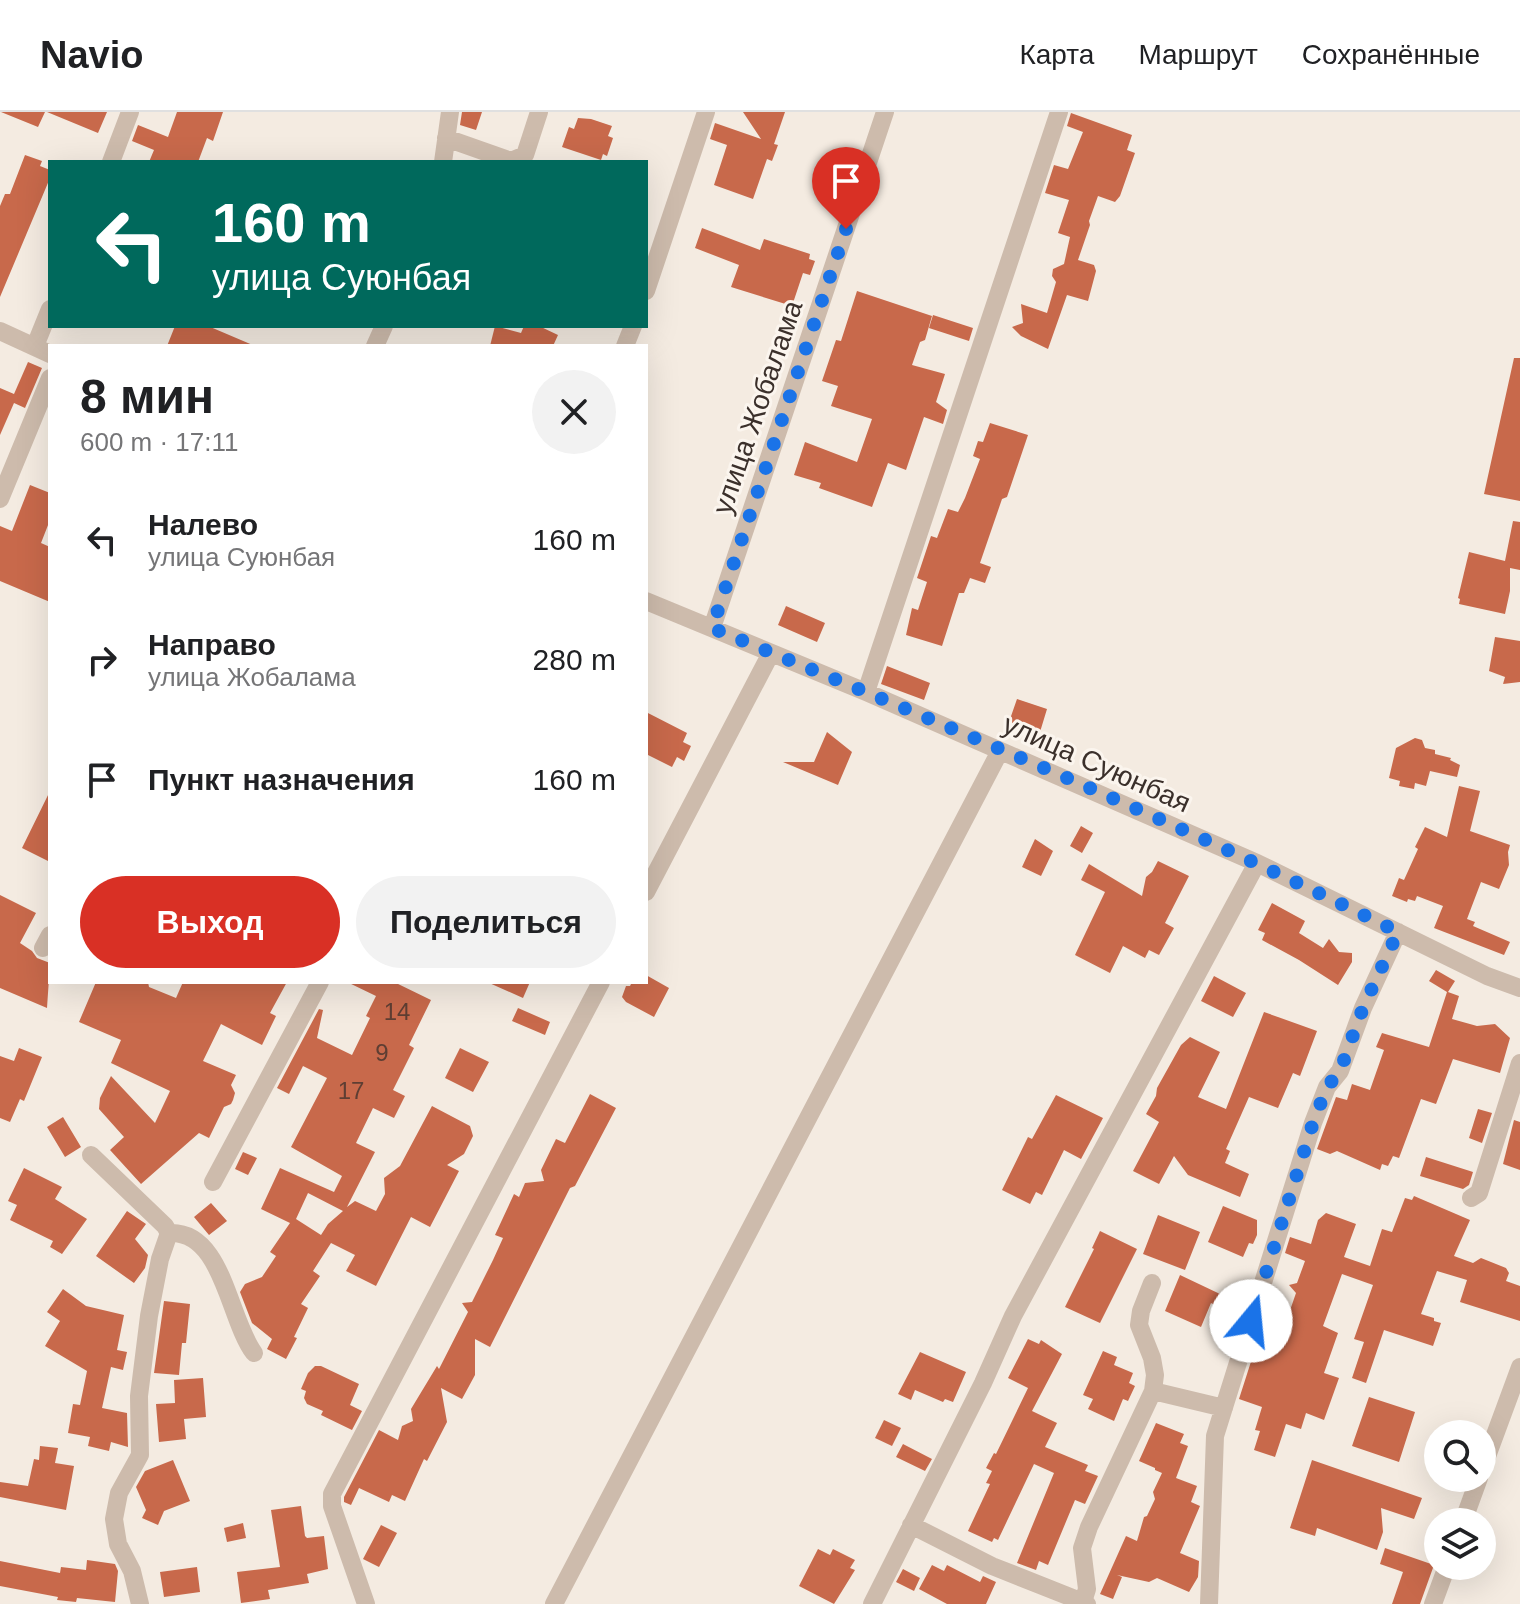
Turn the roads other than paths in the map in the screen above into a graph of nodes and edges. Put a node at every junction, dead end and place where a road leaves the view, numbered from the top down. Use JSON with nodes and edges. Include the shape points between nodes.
{"nodes":[{"id":1,"x":130,"y":112,"type":"edge"},
{"id":2,"x":450,"y":112,"type":"edge"},
{"id":3,"x":539,"y":112,"type":"edge"},
{"id":4,"x":706,"y":112,"type":"edge"},
{"id":5,"x":885,"y":112,"type":"edge"},
{"id":6,"x":1059,"y":112,"type":"edge"},
{"id":7,"x":446,"y":138,"type":"junction"},
{"id":8,"x":112,"y":160,"type":"edge"},
{"id":9,"x":443,"y":160,"type":"edge"},
{"id":10,"x":508,"y":160,"type":"edge"},
{"id":11,"x":514,"y":160,"type":"edge"},
{"id":12,"x":648,"y":285,"type":"edge"},
{"id":13,"x":48,"y":319,"type":"edge"},
{"id":14,"x":0,"y":331,"type":"edge"},
{"id":15,"x":42,"y":350,"type":"edge"},
{"id":16,"x":48,"y":383,"type":"edge"},
{"id":17,"x":0,"y":499,"type":"edge"},
{"id":18,"x":648,"y":602,"type":"edge"},
{"id":19,"x":712,"y":628,"type":"junction"},
{"id":20,"x":771,"y":653,"type":"junction"},
{"id":21,"x":866,"y":692,"type":"junction"},
{"id":22,"x":1000,"y":751,"type":"junction"},
{"id":23,"x":1257,"y":863,"type":"junction"},
{"id":24,"x":648,"y":888,"type":"edge"},
{"id":25,"x":1398,"y":932,"type":"junction"},
{"id":26,"x":319,"y":984,"type":"edge"},
{"id":27,"x":600,"y":984,"type":"edge"},
{"id":28,"x":1520,"y":988,"type":"edge"},
{"id":29,"x":1520,"y":1063,"type":"edge"},
{"id":30,"x":91,"y":1155,"type":"dead end"},
{"id":31,"x":213,"y":1182,"type":"dead end"},
{"id":32,"x":1471,"y":1198,"type":"dead end"},
{"id":33,"x":169,"y":1233,"type":"junction"},
{"id":34,"x":1152,"y":1283,"type":"dead end"},
{"id":35,"x":254,"y":1353,"type":"dead end"},
{"id":36,"x":1520,"y":1367,"type":"edge"},
{"id":37,"x":1153,"y":1391,"type":"junction"},
{"id":38,"x":1224,"y":1408,"type":"junction"},
{"id":39,"x":1496,"y":1432,"type":"edge"},
{"id":40,"x":911,"y":1525,"type":"junction"},
{"id":41,"x":1442,"y":1580,"type":"edge"},
{"id":42,"x":365,"y":1602,"type":"edge"},
{"id":43,"x":1085,"y":1603,"type":"edge"},
{"id":44,"x":140,"y":1604,"type":"edge"},
{"id":45,"x":346,"y":1604,"type":"edge"},
{"id":46,"x":554,"y":1604,"type":"edge"},
{"id":47,"x":872,"y":1604,"type":"edge"},
{"id":48,"x":1209,"y":1604,"type":"edge"},
{"id":49,"x":1433,"y":1604,"type":"edge"}],
"edges":[{"from":1,"to":8,"type":"street"},
{"from":2,"to":7,"type":"street"},
{"from":3,"to":11,"type":"street","via":[[525,155]]},
{"from":4,"to":12,"type":"street"},
{"from":5,"to":19,"type":"street","name":"улица Жобалама"},
{"from":6,"to":21,"type":"street"},
{"from":7,"to":9,"type":"street"},
{"from":7,"to":10,"type":"street"},
{"from":13,"to":15,"type":"street"},
{"from":14,"to":15,"type":"street"},
{"from":16,"to":17,"type":"street"},
{"from":18,"to":19,"type":"street","name":"улица Суюнбая"},
{"from":19,"to":20,"type":"street","name":"улица Суюнбая"},
{"from":20,"to":21,"type":"street","name":"улица Суюнбая"},
{"from":20,"to":24,"type":"street"},
{"from":21,"to":22,"type":"street","name":"улица Суюнбая"},
{"from":22,"to":23,"type":"street","name":"улица Суюнбая"},
{"from":22,"to":46,"type":"street"},
{"from":23,"to":25,"type":"street","name":"улица Суюнбая"},
{"from":23,"to":40,"type":"street","via":[[1013,1316]]},
{"from":25,"to":28,"type":"street","name":"улица Суюнбая"},
{"from":25,"to":38,"type":"street","via":[[1313,1123]]},
{"from":26,"to":31,"type":"street"},
{"from":27,"to":42,"type":"street","via":[[332,1494]]},
{"from":29,"to":32,"type":"street","via":[[1479,1193]]},
{"from":30,"to":33,"type":"street"},
{"from":33,"to":35,"type":"street","via":[[195,1238],[208,1251]]},
{"from":33,"to":44,"type":"street","via":[[149,1316],[139,1396],[140,1455],[119,1493],[114,1519]]},
{"from":34,"to":37,"type":"street","via":[[1139,1325],[1152,1358]]},
{"from":36,"to":39,"type":"street"},
{"from":37,"to":38,"type":"street"},
{"from":37,"to":43,"type":"street","via":[[1082,1548]]},
{"from":38,"to":48,"type":"street","via":[[1215,1436]]},
{"from":40,"to":43,"type":"street","via":[[992,1566]]},
{"from":40,"to":47,"type":"street"},
{"from":41,"to":49,"type":"street"},
{"from":42,"to":45,"type":"street"}]}
